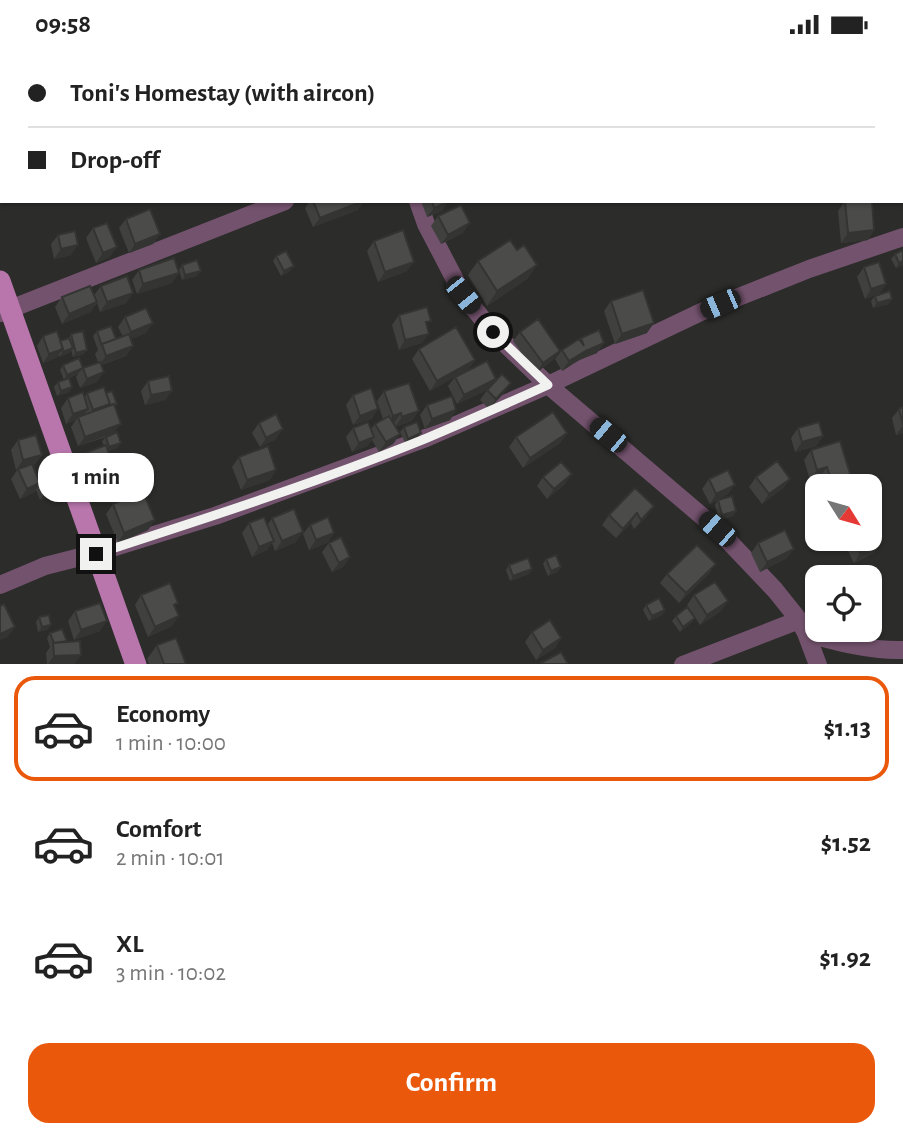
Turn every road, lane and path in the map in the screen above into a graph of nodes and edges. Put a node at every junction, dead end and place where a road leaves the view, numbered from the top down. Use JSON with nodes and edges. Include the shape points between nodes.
{"nodes":[{"id":1,"x":280,"y":203,"type":"edge"},
{"id":2,"x":419,"y":203,"type":"edge"},
{"id":3,"x":903,"y":237,"type":"edge"},
{"id":4,"x":0,"y":281,"type":"edge"},
{"id":5,"x":5,"y":311,"type":"edge"},
{"id":6,"x":548,"y":385,"type":"junction"},
{"id":7,"x":96,"y":554,"type":"junction"},
{"id":8,"x":0,"y":585,"type":"edge"},
{"id":9,"x":802,"y":627,"type":"junction"},
{"id":10,"x":903,"y":650,"type":"edge"},
{"id":11,"x":136,"y":664,"type":"edge"},
{"id":12,"x":683,"y":664,"type":"edge"},
{"id":13,"x":818,"y":664,"type":"edge"}],
"edges":[{"from":1,"to":5,"type":"street"},
{"from":2,"to":6,"type":"street","via":[[463,295],[493,332]]},
{"from":3,"to":6,"type":"street","via":[[759,288]]},
{"from":4,"to":5,"type":"main road"},
{"from":5,"to":7,"type":"main road"},
{"from":6,"to":7,"type":"street","via":[[362,462]]},
{"from":6,"to":9,"type":"street","via":[[717,529],[775,590]]},
{"from":7,"to":8,"type":"street","via":[[45,566]]},
{"from":7,"to":11,"type":"main road"},
{"from":9,"to":10,"type":"street","via":[[844,643]]},
{"from":9,"to":12,"type":"street"},
{"from":9,"to":13,"type":"street"}]}
